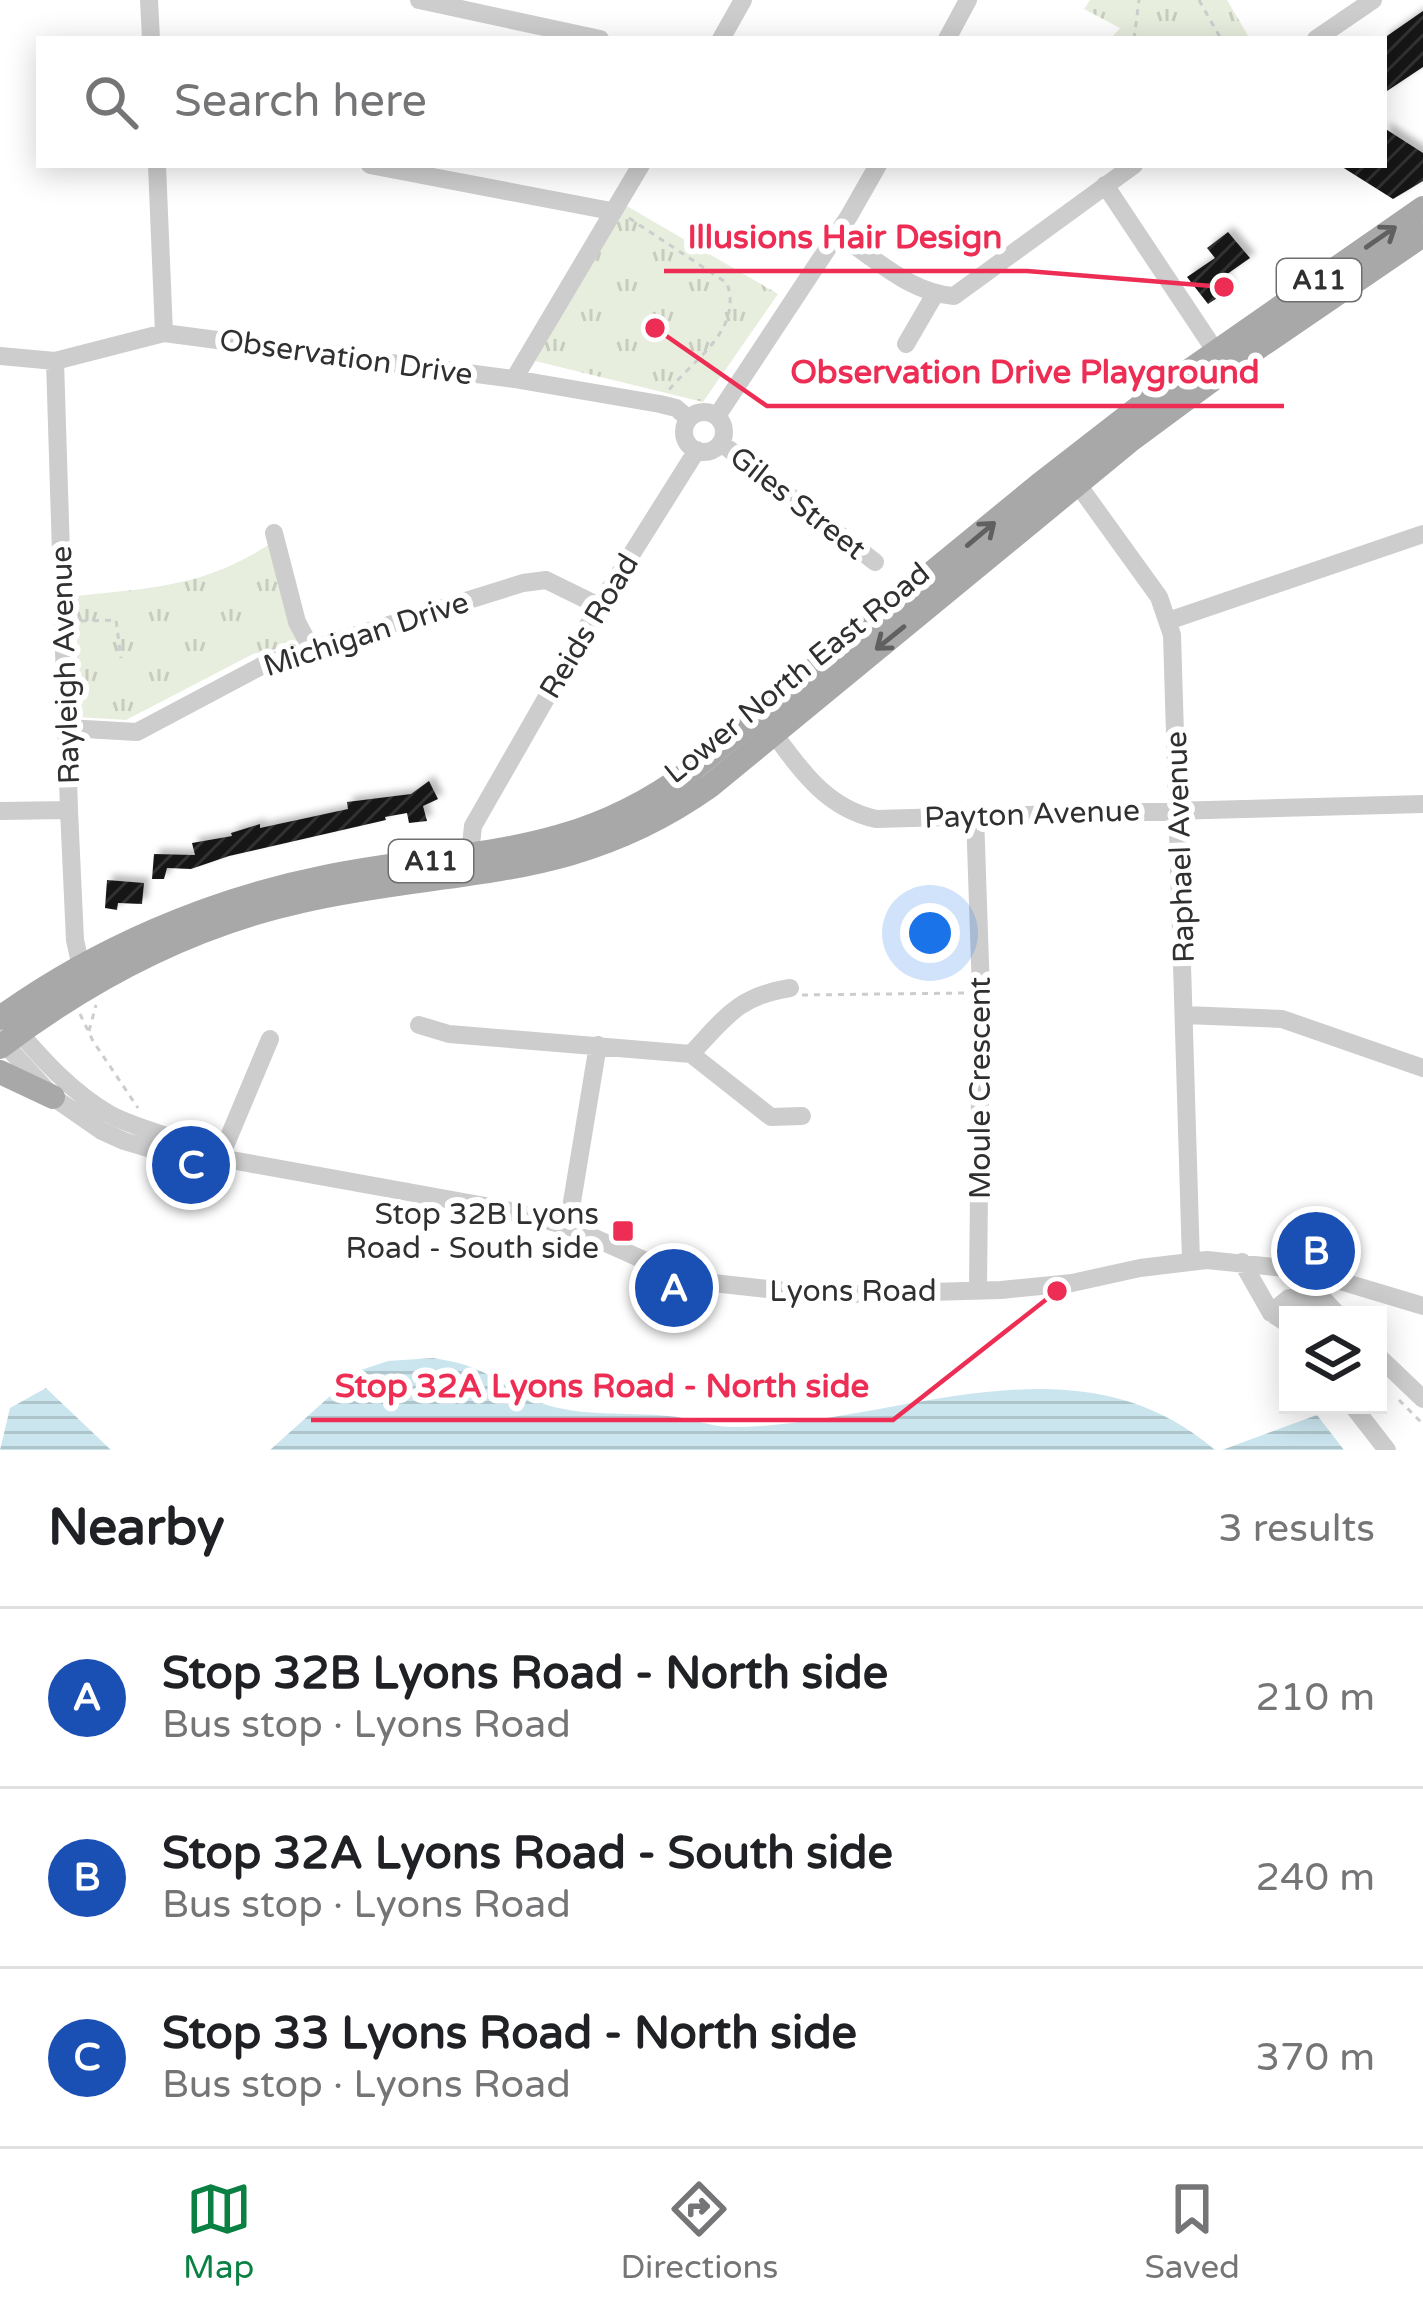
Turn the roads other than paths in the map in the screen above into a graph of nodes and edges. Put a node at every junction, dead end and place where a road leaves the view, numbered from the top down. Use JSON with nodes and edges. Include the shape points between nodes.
{"nodes":[{"id":1,"x":149,"y":0,"type":"edge"},
{"id":2,"x":419,"y":0,"type":"edge"},
{"id":3,"x":743,"y":0,"type":"edge"},
{"id":4,"x":968,"y":0,"type":"edge"},
{"id":5,"x":1373,"y":0,"type":"edge"},
{"id":6,"x":151,"y":36,"type":"edge"},
{"id":7,"x":586,"y":36,"type":"edge"},
{"id":8,"x":724,"y":36,"type":"edge"},
{"id":9,"x":949,"y":36,"type":"edge"},
{"id":10,"x":1320,"y":36,"type":"edge"},
{"id":11,"x":157,"y":168,"type":"edge"},
{"id":12,"x":387,"y":168,"type":"edge"},
{"id":13,"x":639,"y":168,"type":"edge"},
{"id":14,"x":876,"y":168,"type":"edge"},
{"id":15,"x":1130,"y":168,"type":"edge"},
{"id":16,"x":1105,"y":185,"type":"junction"},
{"id":17,"x":613,"y":208,"type":"junction"},
{"id":18,"x":1423,"y":208,"type":"edge"},
{"id":19,"x":838,"y":234,"type":"junction"},
{"id":20,"x":1423,"y":235,"type":"edge"},
{"id":21,"x":935,"y":294,"type":"junction"},
{"id":22,"x":164,"y":333,"type":"junction"},
{"id":23,"x":906,"y":344,"type":"dead end"},
{"id":24,"x":0,"y":356,"type":"edge"},
{"id":25,"x":1221,"y":360,"type":"junction"},
{"id":26,"x":55,"y":361,"type":"junction"},
{"id":27,"x":514,"y":380,"type":"junction"},
{"id":28,"x":717,"y":416,"type":"junction"},
{"id":29,"x":689,"y":419,"type":"junction"},
{"id":30,"x":721,"y":443,"type":"junction"},
{"id":31,"x":697,"y":450,"type":"junction"},
{"id":32,"x":1070,"y":474,"type":"junction"},
{"id":33,"x":274,"y":533,"type":"dead end"},
{"id":34,"x":1423,"y":533,"type":"edge"},
{"id":35,"x":875,"y":562,"type":"dead end"},
{"id":36,"x":599,"y":606,"type":"junction"},
{"id":37,"x":1168,"y":621,"type":"junction"},
{"id":38,"x":312,"y":650,"type":"junction"},
{"id":39,"x":766,"y":723,"type":"junction"},
{"id":40,"x":67,"y":728,"type":"junction"},
{"id":41,"x":485,"y":804,"type":"junction"},
{"id":42,"x":1423,"y":804,"type":"edge"},
{"id":43,"x":1178,"y":808,"type":"junction"},
{"id":44,"x":69,"y":810,"type":"junction"},
{"id":45,"x":0,"y":811,"type":"edge"},
{"id":46,"x":976,"y":815,"type":"junction"},
{"id":47,"x":500,"y":852,"type":"junction"},
{"id":48,"x":470,"y":866,"type":"junction"},
{"id":49,"x":81,"y":968,"type":"junction"},
{"id":50,"x":790,"y":988,"type":"road end"},
{"id":51,"x":1186,"y":1015,"type":"junction"},
{"id":52,"x":419,"y":1025,"type":"dead end"},
{"id":53,"x":5,"y":1033,"type":"edge"},
{"id":54,"x":270,"y":1039,"type":"dead end"},
{"id":55,"x":598,"y":1045,"type":"junction"},
{"id":56,"x":691,"y":1054,"type":"junction"},
{"id":57,"x":1423,"y":1068,"type":"edge"},
{"id":58,"x":0,"y":1072,"type":"edge"},
{"id":59,"x":53,"y":1096,"type":"junction"},
{"id":60,"x":802,"y":1116,"type":"dead end"},
{"id":61,"x":220,"y":1158,"type":"junction"},
{"id":62,"x":568,"y":1226,"type":"junction"},
{"id":63,"x":1191,"y":1261,"type":"junction"},
{"id":64,"x":1242,"y":1262,"type":"junction"},
{"id":65,"x":979,"y":1290,"type":"junction"},
{"id":66,"x":1286,"y":1306,"type":"edge"},
{"id":67,"x":1330,"y":1306,"type":"edge"},
{"id":68,"x":1423,"y":1306,"type":"edge"},
{"id":69,"x":1279,"y":1318,"type":"edge"},
{"id":70,"x":1387,"y":1365,"type":"edge"},
{"id":71,"x":1423,"y":1399,"type":"edge"},
{"id":72,"x":1359,"y":1414,"type":"edge"},
{"id":73,"x":1387,"y":1450,"type":"edge"}],
"edges":[{"from":1,"to":6,"type":"street"},
{"from":2,"to":7,"type":"street"},
{"from":3,"to":8,"type":"street"},
{"from":4,"to":9,"type":"street"},
{"from":5,"to":10,"type":"street"},
{"from":11,"to":22,"type":"street"},
{"from":12,"to":17,"type":"street"},
{"from":13,"to":17,"type":"street"},
{"from":14,"to":19,"type":"street"},
{"from":15,"to":16,"type":"street"},
{"from":16,"to":21,"type":"street","via":[[954,296]]},
{"from":16,"to":25,"type":"street"},
{"from":17,"to":27,"type":"street"},
{"from":25,"to":18,"type":"main road","name":"Lower North East Road","number":"A11","one_way":true},
{"from":19,"to":21,"type":"street"},
{"from":19,"to":28,"type":"street"},
{"from":20,"to":25,"type":"main road","name":"Lower North East Road","number":"A11"},
{"from":21,"to":23,"type":"street"},
{"from":22,"to":26,"type":"street","name":"Observation Drive"},
{"from":22,"to":27,"type":"street","name":"Observation Drive"},
{"from":24,"to":26,"type":"street","name":"Observation Drive"},
{"from":25,"to":32,"type":"main road","name":"Lower North East Road","number":"A11"},
{"from":26,"to":40,"type":"street","name":"Rayleigh Avenue"},
{"from":27,"to":29,"type":"street","name":"Observation Drive","via":[[660,404]]},
{"from":28,"to":29,"type":"street"},
{"from":28,"to":30,"type":"street"},
{"from":29,"to":31,"type":"street","via":[[685,435]]},
{"from":30,"to":31,"type":"street"},
{"from":30,"to":35,"type":"street","name":"Giles Street"},
{"from":31,"to":36,"type":"street","name":"Reids Road"},
{"from":32,"to":37,"type":"street","name":"Raphael Avenue"},
{"from":32,"to":39,"type":"main road","name":"Lower North East Road","number":"A11"},
{"from":33,"to":38,"type":"street"},
{"from":34,"to":37,"type":"street"},
{"from":36,"to":38,"type":"street","name":"Michigan Drive","via":[[546,580],[523,583]]},
{"from":36,"to":41,"type":"street","name":"Reids Road"},
{"from":37,"to":43,"type":"street","name":"Raphael Avenue"},
{"from":38,"to":40,"type":"street","name":"Michigan Drive","via":[[267,663],[137,732]]},
{"from":39,"to":46,"type":"street","name":"Payton Avenue","via":[[848,813]]},
{"from":39,"to":47,"type":"main road","name":"Lower North East Road","number":"A11","via":[[629,811]]},
{"from":39,"to":48,"type":"main road","name":"Lower North East Road","number":"A11","via":[[710,786],[641,828],[561,859]]},
{"from":40,"to":44,"type":"street","name":"Rayleigh Avenue"},
{"from":41,"to":47,"type":"street","via":[[488,836]]},
{"from":41,"to":48,"type":"street","name":"Reids Road","via":[[473,826]]},
{"from":42,"to":43,"type":"street","name":"Payton Avenue"},
{"from":43,"to":46,"type":"street","name":"Payton Avenue"},
{"from":43,"to":51,"type":"street","name":"Raphael Avenue"},
{"from":44,"to":45,"type":"street"},
{"from":44,"to":49,"type":"street","name":"Rayleigh Avenue"},
{"from":46,"to":65,"type":"street","name":"Moule Crescent"},
{"from":47,"to":48,"type":"main road","name":"Lower North East Road","number":"A11"},
{"from":48,"to":49,"type":"main road","name":"Lower North East Road","number":"A11","via":[[344,873],[271,890],[177,922]]},
{"from":48,"to":53,"type":"main road","name":"Lower North East Road","number":"A11","via":[[226,922],[111,973]]},
{"from":49,"to":53,"type":"main road","name":"Lower North East Road","number":"A11"},
{"from":50,"to":56,"type":"street","via":[[758,993]]},
{"from":51,"to":57,"type":"street","via":[[1282,1019]]},
{"from":51,"to":63,"type":"street","name":"Raphael Avenue"},
{"from":52,"to":55,"type":"street"},
{"from":53,"to":59,"type":"street","name":"Lyons Road"},
{"from":53,"to":61,"type":"street","name":"Lyons Road","via":[[97,1106]]},
{"from":54,"to":61,"type":"street"},
{"from":55,"to":56,"type":"street"},
{"from":55,"to":62,"type":"street"},
{"from":56,"to":60,"type":"street","via":[[771,1117]]},
{"from":58,"to":59,"type":"main road"},
{"from":59,"to":61,"type":"street","name":"Lyons Road","via":[[124,1141]]},
{"from":61,"to":62,"type":"street","name":"Lyons Road"},
{"from":62,"to":65,"type":"street","name":"Lyons Road","via":[[685,1277],[754,1291]]},
{"from":63,"to":64,"type":"street","name":"Lyons Road"},
{"from":63,"to":65,"type":"street","name":"Lyons Road"},
{"from":64,"to":68,"type":"street","name":"Lyons Road","via":[[1303,1270]]},
{"from":64,"to":69,"type":"street"},
{"from":66,"to":67,"type":"street","via":[[1289,1298]]},
{"from":70,"to":71,"type":"street"},
{"from":72,"to":73,"type":"street"}]}
